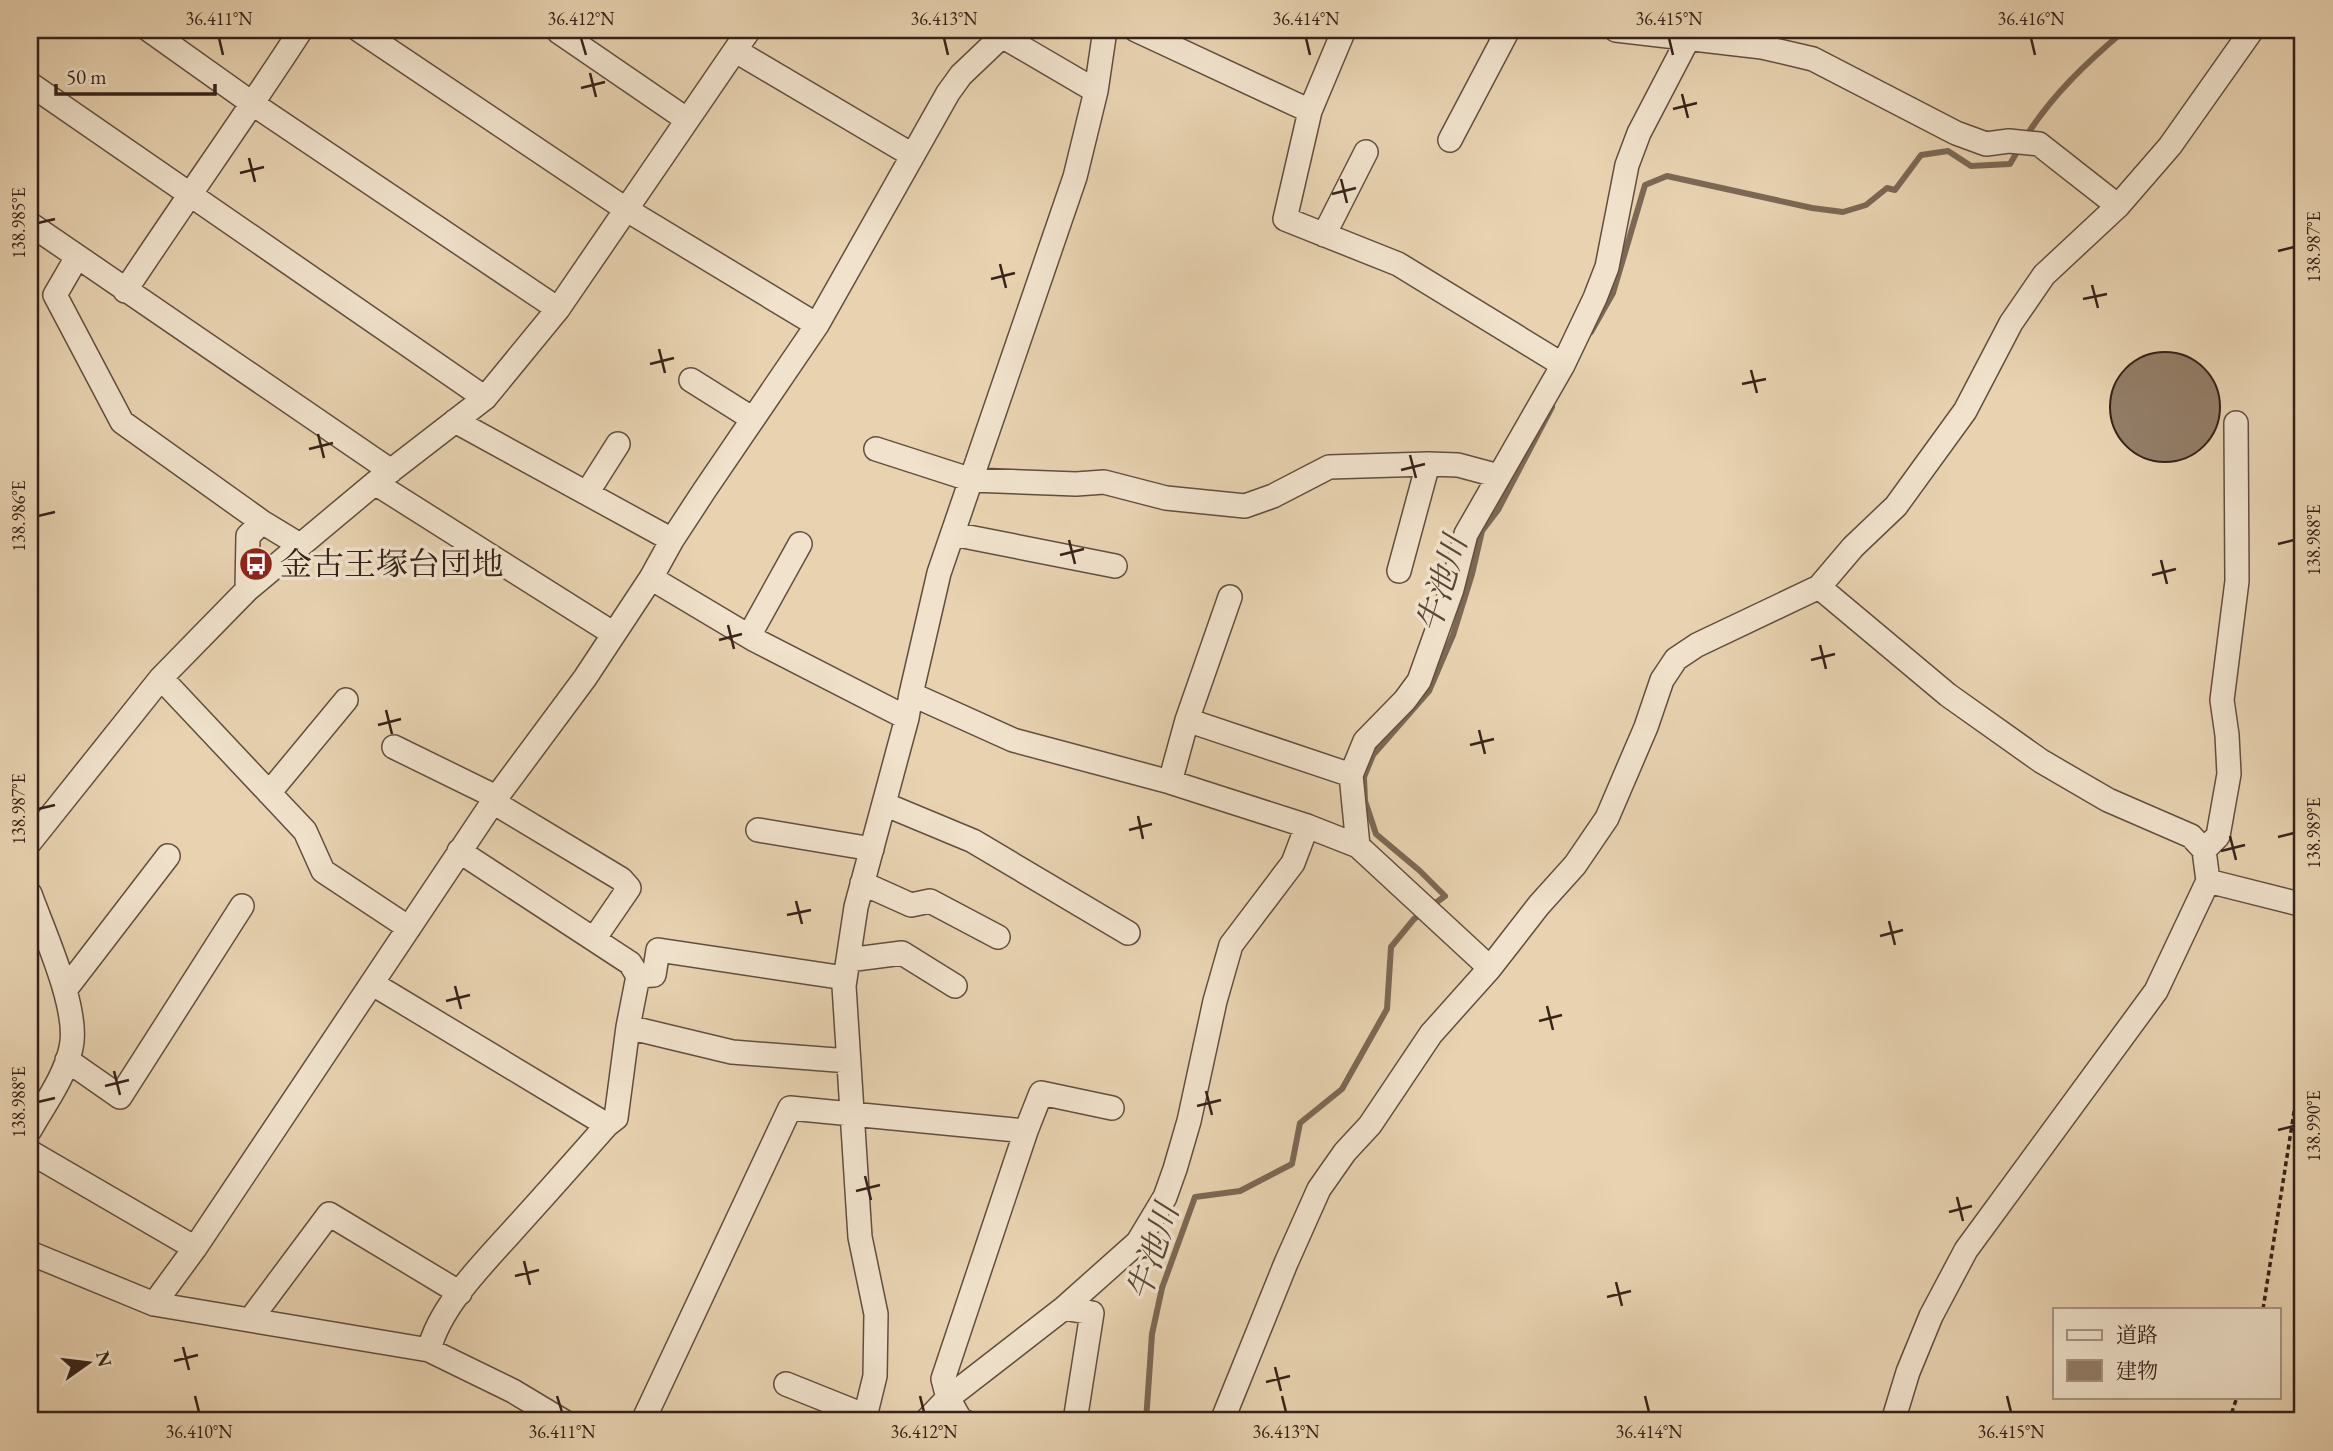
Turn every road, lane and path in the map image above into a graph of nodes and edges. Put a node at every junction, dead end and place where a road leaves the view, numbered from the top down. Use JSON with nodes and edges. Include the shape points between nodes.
{"nodes":[{"id":1,"x":149,"y":30,"type":"edge"},
{"id":2,"x":301,"y":30,"type":"edge"},
{"id":3,"x":359,"y":30,"type":"edge"},
{"id":4,"x":749,"y":30,"type":"edge"},
{"id":5,"x":1105,"y":30,"type":"edge"},
{"id":6,"x":1136,"y":30,"type":"edge"},
{"id":7,"x":1344,"y":30,"type":"edge"},
{"id":8,"x":1508,"y":30,"type":"edge"},
{"id":9,"x":2252,"y":30,"type":"edge"},
{"id":10,"x":1627,"y":31,"type":"edge"},
{"id":11,"x":559,"y":32,"type":"dead end"},
{"id":12,"x":998,"y":33,"type":"edge"},
{"id":13,"x":1688,"y":39,"type":"junction"},
{"id":14,"x":736,"y":51,"type":"junction"},
{"id":15,"x":30,"y":84,"type":"edge"},
{"id":16,"x":1096,"y":91,"type":"junction"},
{"id":17,"x":253,"y":104,"type":"junction"},
{"id":18,"x":1310,"y":111,"type":"junction"},
{"id":19,"x":686,"y":119,"type":"junction"},
{"id":20,"x":1450,"y":140,"type":"dead end"},
{"id":21,"x":1366,"y":152,"type":"dead end"},
{"id":22,"x":912,"y":155,"type":"junction"},
{"id":23,"x":190,"y":193,"type":"junction"},
{"id":24,"x":2118,"y":206,"type":"junction"},
{"id":25,"x":627,"y":210,"type":"junction"},
{"id":26,"x":30,"y":224,"type":"edge"},
{"id":27,"x":1324,"y":235,"type":"junction"},
{"id":28,"x":78,"y":257,"type":"junction"},
{"id":29,"x":125,"y":291,"type":"junction"},
{"id":30,"x":558,"y":309,"type":"junction"},
{"id":31,"x":817,"y":325,"type":"junction"},
{"id":32,"x":1563,"y":365,"type":"junction"},
{"id":33,"x":691,"y":380,"type":"dead end"},
{"id":34,"x":485,"y":398,"type":"junction"},
{"id":35,"x":752,"y":419,"type":"junction"},
{"id":36,"x":455,"y":421,"type":"junction"},
{"id":37,"x":2236,"y":423,"type":"dead end"},
{"id":38,"x":618,"y":444,"type":"dead end"},
{"id":39,"x":876,"y":449,"type":"dead end"},
{"id":40,"x":1429,"y":464,"type":"junction"},
{"id":41,"x":1499,"y":476,"type":"junction"},
{"id":42,"x":383,"y":477,"type":"junction"},
{"id":43,"x":972,"y":480,"type":"junction"},
{"id":44,"x":587,"y":493,"type":"junction"},
{"id":45,"x":262,"y":522,"type":"junction"},
{"id":46,"x":953,"y":534,"type":"junction"},
{"id":47,"x":672,"y":540,"type":"junction"},
{"id":48,"x":800,"y":544,"type":"dead end"},
{"id":49,"x":300,"y":545,"type":"junction"},
{"id":50,"x":1115,"y":566,"type":"dead end"},
{"id":51,"x":1399,"y":571,"type":"dead end"},
{"id":52,"x":651,"y":578,"type":"junction"},
{"id":53,"x":1819,"y":587,"type":"junction"},
{"id":54,"x":247,"y":590,"type":"junction"},
{"id":55,"x":1230,"y":597,"type":"dead end"},
{"id":56,"x":614,"y":634,"type":"junction"},
{"id":57,"x":748,"y":636,"type":"junction"},
{"id":58,"x":161,"y":678,"type":"junction"},
{"id":59,"x":911,"y":694,"type":"junction"},
{"id":60,"x":346,"y":700,"type":"dead end"},
{"id":61,"x":907,"y":718,"type":"junction"},
{"id":62,"x":1187,"y":720,"type":"junction"},
{"id":63,"x":394,"y":747,"type":"dead end"},
{"id":64,"x":1351,"y":775,"type":"junction"},
{"id":65,"x":1170,"y":782,"type":"junction"},
{"id":66,"x":269,"y":793,"type":"junction"},
{"id":67,"x":495,"y":799,"type":"junction"},
{"id":68,"x":884,"y":804,"type":"junction"},
{"id":69,"x":1307,"y":826,"type":"junction"},
{"id":70,"x":758,"y":830,"type":"dead end"},
{"id":71,"x":30,"y":842,"type":"edge"},
{"id":72,"x":1358,"y":846,"type":"junction"},
{"id":73,"x":872,"y":849,"type":"junction"},
{"id":74,"x":2204,"y":850,"type":"junction"},
{"id":75,"x":459,"y":851,"type":"junction"},
{"id":76,"x":168,"y":856,"type":"dead end"},
{"id":77,"x":2208,"y":881,"type":"junction"},
{"id":78,"x":862,"y":883,"type":"junction"},
{"id":79,"x":30,"y":894,"type":"edge"},
{"id":80,"x":2303,"y":905,"type":"edge"},
{"id":81,"x":242,"y":906,"type":"dead end"},
{"id":82,"x":409,"y":928,"type":"junction"},
{"id":83,"x":1128,"y":933,"type":"dead end"},
{"id":84,"x":998,"y":937,"type":"dead end"},
{"id":85,"x":594,"y":939,"type":"junction"},
{"id":86,"x":1490,"y":968,"type":"junction"},
{"id":87,"x":846,"y":969,"type":"junction"},
{"id":88,"x":638,"y":976,"type":"junction"},
{"id":89,"x":373,"y":984,"type":"junction"},
{"id":90,"x":955,"y":986,"type":"dead end"},
{"id":91,"x":65,"y":990,"type":"junction"},
{"id":92,"x":628,"y":1027,"type":"junction"},
{"id":93,"x":67,"y":1060,"type":"junction"},
{"id":94,"x":849,"y":1061,"type":"junction"},
{"id":95,"x":2300,"y":1074,"type":"dead end"},
{"id":96,"x":1112,"y":1108,"type":"dead end"},
{"id":97,"x":853,"y":1114,"type":"junction"},
{"id":98,"x":607,"y":1125,"type":"junction"},
{"id":99,"x":30,"y":1130,"type":"edge"},
{"id":100,"x":1026,"y":1131,"type":"junction"},
{"id":101,"x":30,"y":1152,"type":"edge"},
{"id":102,"x":195,"y":1248,"type":"junction"},
{"id":103,"x":30,"y":1253,"type":"edge"},
{"id":104,"x":460,"y":1293,"type":"junction"},
{"id":105,"x":154,"y":1304,"type":"junction"},
{"id":106,"x":1064,"y":1308,"type":"junction"},
{"id":107,"x":2263,"y":1308,"type":"edge"},
{"id":108,"x":250,"y":1320,"type":"junction"},
{"id":109,"x":429,"y":1350,"type":"junction"},
{"id":110,"x":786,"y":1384,"type":"dead end"},
{"id":111,"x":947,"y":1398,"type":"junction"},
{"id":112,"x":2237,"y":1398,"type":"edge"},
{"id":113,"x":865,"y":1419,"type":"edge"},
{"id":114,"x":563,"y":1421,"type":"edge"},
{"id":115,"x":643,"y":1421,"type":"edge"},
{"id":116,"x":926,"y":1421,"type":"edge"},
{"id":117,"x":964,"y":1421,"type":"edge"},
{"id":118,"x":1075,"y":1421,"type":"edge"},
{"id":119,"x":1222,"y":1421,"type":"edge"},
{"id":120,"x":1893,"y":1421,"type":"edge"},
{"id":121,"x":2229,"y":1421,"type":"edge"}],
"edges":[{"from":1,"to":17,"type":"street"},
{"from":2,"to":17,"type":"street"},
{"from":3,"to":25,"type":"street"},
{"from":4,"to":14,"type":"street"},
{"from":5,"to":16,"type":"street"},
{"from":6,"to":18,"type":"street"},
{"from":7,"to":18,"type":"street"},
{"from":8,"to":20,"type":"street"},
{"from":9,"to":24,"type":"street","via":[[2170,146]]},
{"from":10,"to":13,"type":"street"},
{"from":11,"to":19,"type":"street"},
{"from":12,"to":16,"type":"street"},
{"from":12,"to":22,"type":"street","via":[[948,93]]},
{"from":13,"to":24,"type":"street","via":[[1762,47],[1813,59],[1986,144],[2039,144]]},
{"from":13,"to":32,"type":"street","via":[[1635,144],[1607,267]]},
{"from":14,"to":19,"type":"street"},
{"from":14,"to":22,"type":"street"},
{"from":15,"to":23,"type":"street"},
{"from":16,"to":43,"type":"street","via":[[1075,177]]},
{"from":17,"to":23,"type":"street"},
{"from":17,"to":30,"type":"street"},
{"from":18,"to":27,"type":"street","via":[[1285,219]]},
{"from":19,"to":25,"type":"street"},
{"from":21,"to":27,"type":"street"},
{"from":22,"to":31,"type":"street"},
{"from":23,"to":29,"type":"street"},
{"from":23,"to":34,"type":"street"},
{"from":24,"to":53,"type":"street","via":[[2043,275],[2011,323],[1965,411],[1925,469]]},
{"from":25,"to":30,"type":"street"},
{"from":25,"to":31,"type":"street"},
{"from":26,"to":28,"type":"street"},
{"from":27,"to":32,"type":"street","via":[[1398,264]]},
{"from":28,"to":29,"type":"street"},
{"from":28,"to":45,"type":"street","via":[[55,295],[121,422]]},
{"from":29,"to":42,"type":"street"},
{"from":30,"to":34,"type":"street"},
{"from":31,"to":35,"type":"street"},
{"from":32,"to":41,"type":"street"},
{"from":33,"to":35,"type":"street"},
{"from":34,"to":36,"type":"street"},
{"from":35,"to":47,"type":"street"},
{"from":36,"to":42,"type":"street"},
{"from":36,"to":44,"type":"street"},
{"from":37,"to":74,"type":"street","via":[[2237,581],[2222,701],[2228,774],[2218,836]]},
{"from":38,"to":44,"type":"street"},
{"from":39,"to":43,"type":"street"},
{"from":40,"to":41,"type":"street","via":[[1458,465]]},
{"from":40,"to":43,"type":"street","via":[[1329,467],[1245,506],[1166,498],[1104,482]]},
{"from":40,"to":51,"type":"street"},
{"from":41,"to":64,"type":"street","via":[[1466,534],[1419,681],[1366,741]]},
{"from":42,"to":49,"type":"street"},
{"from":42,"to":56,"type":"street"},
{"from":43,"to":46,"type":"street"},
{"from":44,"to":47,"type":"street"},
{"from":45,"to":49,"type":"street"},
{"from":45,"to":54,"type":"street","via":[[248,536]]},
{"from":46,"to":50,"type":"street"},
{"from":46,"to":59,"type":"street","via":[[939,573]]},
{"from":47,"to":52,"type":"street"},
{"from":48,"to":57,"type":"street"},
{"from":49,"to":54,"type":"street"},
{"from":52,"to":56,"type":"street"},
{"from":52,"to":57,"type":"street"},
{"from":53,"to":74,"type":"street","via":[[1948,695],[2041,761],[2108,800],[2191,836]]},
{"from":53,"to":86,"type":"street","via":[[1676,659],[1662,680],[1607,818]]},
{"from":54,"to":58,"type":"street"},
{"from":55,"to":62,"type":"street"},
{"from":56,"to":67,"type":"street"},
{"from":57,"to":61,"type":"street"},
{"from":58,"to":66,"type":"street"},
{"from":58,"to":71,"type":"street"},
{"from":59,"to":61,"type":"street"},
{"from":59,"to":65,"type":"street","via":[[1013,740]]},
{"from":60,"to":66,"type":"street"},
{"from":61,"to":68,"type":"street"},
{"from":62,"to":64,"type":"street"},
{"from":62,"to":65,"type":"street"},
{"from":63,"to":67,"type":"street"},
{"from":64,"to":72,"type":"street"},
{"from":65,"to":69,"type":"street"},
{"from":66,"to":82,"type":"street","via":[[305,831],[323,870]]},
{"from":67,"to":75,"type":"street"},
{"from":67,"to":85,"type":"street","via":[[629,888]]},
{"from":68,"to":73,"type":"street"},
{"from":68,"to":83,"type":"street","via":[[973,841]]},
{"from":69,"to":72,"type":"street"},
{"from":69,"to":106,"type":"street","via":[[1293,863],[1231,945],[1214,1001],[1189,1121],[1165,1197],[1138,1242]]},
{"from":70,"to":73,"type":"street"},
{"from":72,"to":86,"type":"street"},
{"from":73,"to":78,"type":"street"},
{"from":74,"to":77,"type":"street"},
{"from":75,"to":82,"type":"street"},
{"from":75,"to":85,"type":"street"},
{"from":76,"to":91,"type":"street"},
{"from":77,"to":80,"type":"street"},
{"from":77,"to":120,"type":"street","via":[[2156,990],[1966,1250],[1931,1316]]},
{"from":78,"to":84,"type":"street","via":[[911,905],[930,901]]},
{"from":78,"to":87,"type":"street"},
{"from":79,"to":91,"type":"street"},
{"from":81,"to":93,"type":"street","via":[[120,1097]]},
{"from":82,"to":89,"type":"street"},
{"from":85,"to":88,"type":"street","via":[[630,963]]},
{"from":86,"to":119,"type":"street","via":[[1431,1034],[1370,1125],[1319,1189]]},
{"from":87,"to":88,"type":"street","via":[[658,950],[654,975]]},
{"from":87,"to":90,"type":"street","via":[[902,954]]},
{"from":87,"to":94,"type":"street"},
{"from":88,"to":92,"type":"street"},
{"from":89,"to":98,"type":"street"},
{"from":89,"to":102,"type":"street"},
{"from":91,"to":93,"type":"street","via":[[73,1028]]},
{"from":92,"to":94,"type":"street","via":[[732,1052]]},
{"from":92,"to":98,"type":"street","via":[[616,1118]]},
{"from":93,"to":99,"type":"street"},
{"from":94,"to":97,"type":"street"},
{"from":95,"to":107,"type":"path"},
{"from":96,"to":100,"type":"street","via":[[1041,1093]]},
{"from":97,"to":100,"type":"street"},
{"from":97,"to":113,"type":"street","via":[[860,1237],[876,1314],[875,1376]]},
{"from":97,"to":115,"type":"street","via":[[790,1108]]},
{"from":98,"to":104,"type":"street"},
{"from":100,"to":111,"type":"street","via":[[943,1379]]},
{"from":101,"to":102,"type":"street"},
{"from":102,"to":105,"type":"street"},
{"from":103,"to":105,"type":"street"},
{"from":104,"to":108,"type":"street","via":[[329,1214]]},
{"from":104,"to":109,"type":"street","via":[[434,1331]]},
{"from":105,"to":108,"type":"street"},
{"from":106,"to":111,"type":"street"},
{"from":106,"to":118,"type":"street","via":[[1092,1313]]},
{"from":108,"to":109,"type":"street"},
{"from":109,"to":114,"type":"street"},
{"from":110,"to":113,"type":"street"},
{"from":111,"to":116,"type":"street"},
{"from":111,"to":117,"type":"street"},
{"from":112,"to":121,"type":"path"}]}
